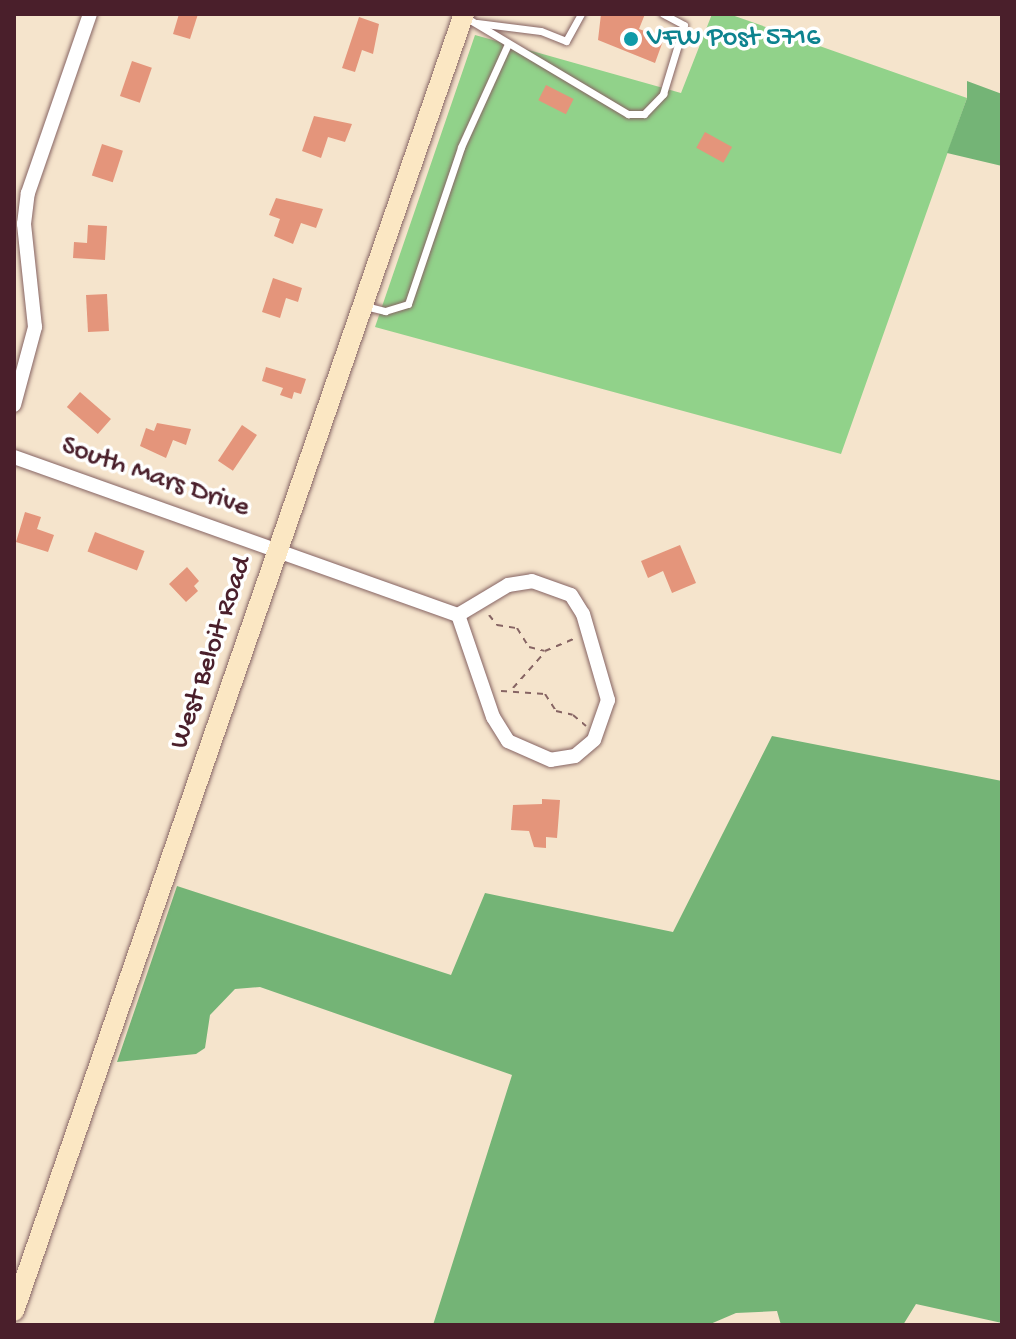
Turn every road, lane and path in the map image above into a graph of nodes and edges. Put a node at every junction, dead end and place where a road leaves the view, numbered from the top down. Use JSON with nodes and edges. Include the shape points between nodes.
{"nodes":[{"id":1,"x":90,"y":14,"type":"edge"},
{"id":2,"x":581,"y":14,"type":"edge"},
{"id":3,"x":663,"y":14,"type":"edge"},
{"id":4,"x":467,"y":18,"type":"edge"},
{"id":5,"x":508,"y":44,"type":"junction"},
{"id":6,"x":363,"y":306,"type":"junction"},
{"id":7,"x":14,"y":405,"type":"edge"},
{"id":8,"x":14,"y":457,"type":"edge"},
{"id":9,"x":278,"y":549,"type":"junction"},
{"id":10,"x":476,"y":604,"type":"junction"},
{"id":11,"x":458,"y":615,"type":"junction"},
{"id":12,"x":589,"y":635,"type":"junction"},
{"id":13,"x":545,"y":651,"type":"junction"},
{"id":14,"x":513,"y":688,"type":"junction"},
{"id":15,"x":487,"y":701,"type":"junction"},
{"id":16,"x":598,"y":733,"type":"junction"},
{"id":17,"x":14,"y":1311,"type":"edge"}],
"edges":[{"from":1,"to":7,"type":"street","via":[[28,193],[24,224],[35,327]]},
{"from":2,"to":4,"type":"lane","via":[[566,41],[541,31]]},
{"from":3,"to":5,"type":"lane","via":[[684,25],[663,94],[644,114],[628,114],[597,101]]},
{"from":4,"to":5,"type":"lane"},
{"from":4,"to":6,"type":"main road","name":"West Beloit Road"},
{"from":5,"to":6,"type":"lane","via":[[461,147],[408,304],[385,311]]},
{"from":6,"to":9,"type":"main road","name":"West Beloit Road"},
{"from":8,"to":9,"type":"street","name":"South Mars Drive"},
{"from":9,"to":11,"type":"street","name":"South Mars Drive"},
{"from":9,"to":17,"type":"main road","name":"West Beloit Road"},
{"from":10,"to":11,"type":"street"},
{"from":10,"to":12,"type":"street","via":[[508,585],[553,584],[571,595]]},
{"from":10,"to":13,"type":"path","via":[[492,621],[517,628],[525,644]]},
{"from":11,"to":15,"type":"street"},
{"from":12,"to":13,"type":"path"},
{"from":12,"to":16,"type":"street","via":[[608,700]]},
{"from":13,"to":14,"type":"path","via":[[544,659]]},
{"from":14,"to":15,"type":"path"},
{"from":14,"to":16,"type":"path","via":[[545,694],[556,711]]},
{"from":15,"to":16,"type":"street","via":[[508,741],[529,755],[551,760],[575,756]]}]}
